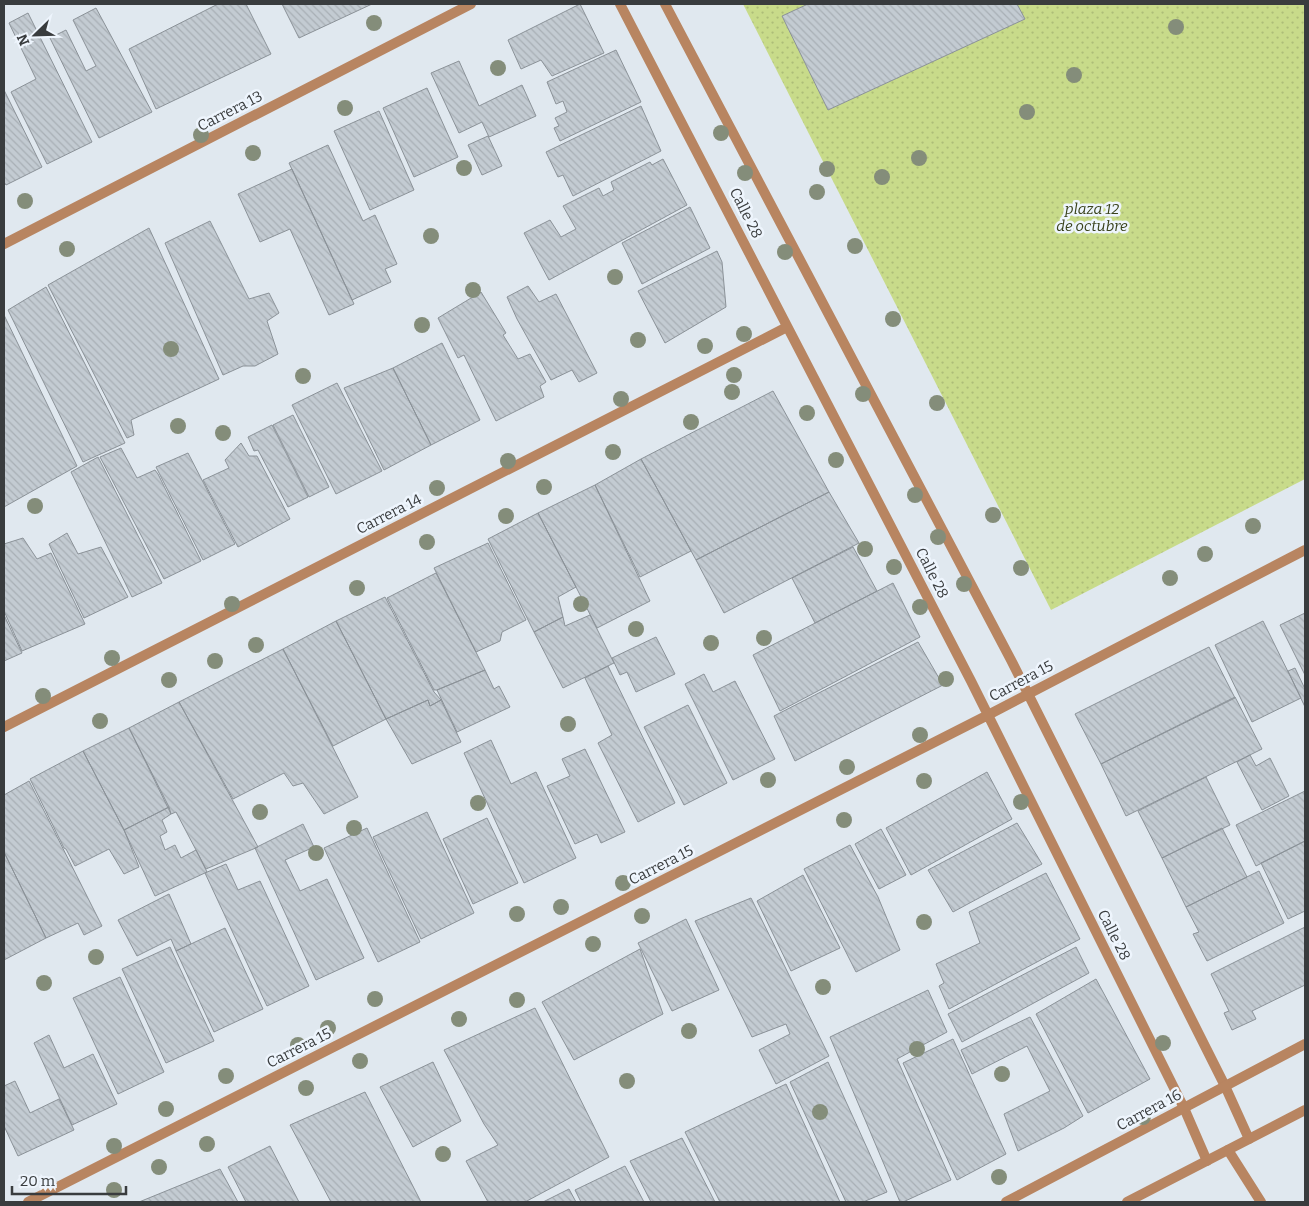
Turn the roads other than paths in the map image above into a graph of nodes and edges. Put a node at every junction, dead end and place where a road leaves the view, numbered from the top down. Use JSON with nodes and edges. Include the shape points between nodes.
{"nodes":[{"id":1,"x":471,"y":4,"type":"edge"},
{"id":2,"x":620,"y":4,"type":"edge"},
{"id":3,"x":665,"y":4,"type":"edge"},
{"id":4,"x":4,"y":244,"type":"edge"},
{"id":5,"x":787,"y":327,"type":"junction"},
{"id":6,"x":1305,"y":550,"type":"edge"},
{"id":7,"x":1028,"y":694,"type":"junction"},
{"id":8,"x":988,"y":715,"type":"junction"},
{"id":9,"x":4,"y":727,"type":"edge"},
{"id":10,"x":1305,"y":1044,"type":"edge"},
{"id":11,"x":1225,"y":1086,"type":"junction"},
{"id":12,"x":1184,"y":1108,"type":"junction"},
{"id":13,"x":1305,"y":1110,"type":"edge"},
{"id":14,"x":1249,"y":1139,"type":"junction"},
{"id":15,"x":1228,"y":1150,"type":"junction"},
{"id":16,"x":1207,"y":1161,"type":"junction"},
{"id":17,"x":28,"y":1202,"type":"edge"},
{"id":18,"x":1006,"y":1202,"type":"edge"},
{"id":19,"x":1127,"y":1202,"type":"edge"},
{"id":20,"x":1261,"y":1202,"type":"edge"}],
"edges":[{"from":1,"to":4,"type":"street","name":"Carrera 13"},
{"from":2,"to":5,"type":"street","name":"Calle 28"},
{"from":3,"to":7,"type":"street","name":"Calle 28"},
{"from":5,"to":8,"type":"street","name":"Calle 28"},
{"from":5,"to":9,"type":"street","name":"Carrera 14"},
{"from":6,"to":7,"type":"street","name":"Carrera 15"},
{"from":7,"to":8,"type":"street","name":"Carrera 15"},
{"from":7,"to":11,"type":"street","name":"Calle 28"},
{"from":8,"to":12,"type":"street","name":"Calle 28"},
{"from":8,"to":17,"type":"street","name":"Carrera 15"},
{"from":10,"to":11,"type":"street","name":"Carrera 16"},
{"from":11,"to":12,"type":"street","name":"Carrera 16"},
{"from":11,"to":14,"type":"street","name":"Calle 28"},
{"from":12,"to":16,"type":"street","name":"Calle 28"},
{"from":12,"to":18,"type":"street","name":"Carrera 16"},
{"from":13,"to":14,"type":"street"},
{"from":14,"to":15,"type":"street"},
{"from":15,"to":16,"type":"street"},
{"from":15,"to":20,"type":"street"},
{"from":16,"to":19,"type":"street"}]}
